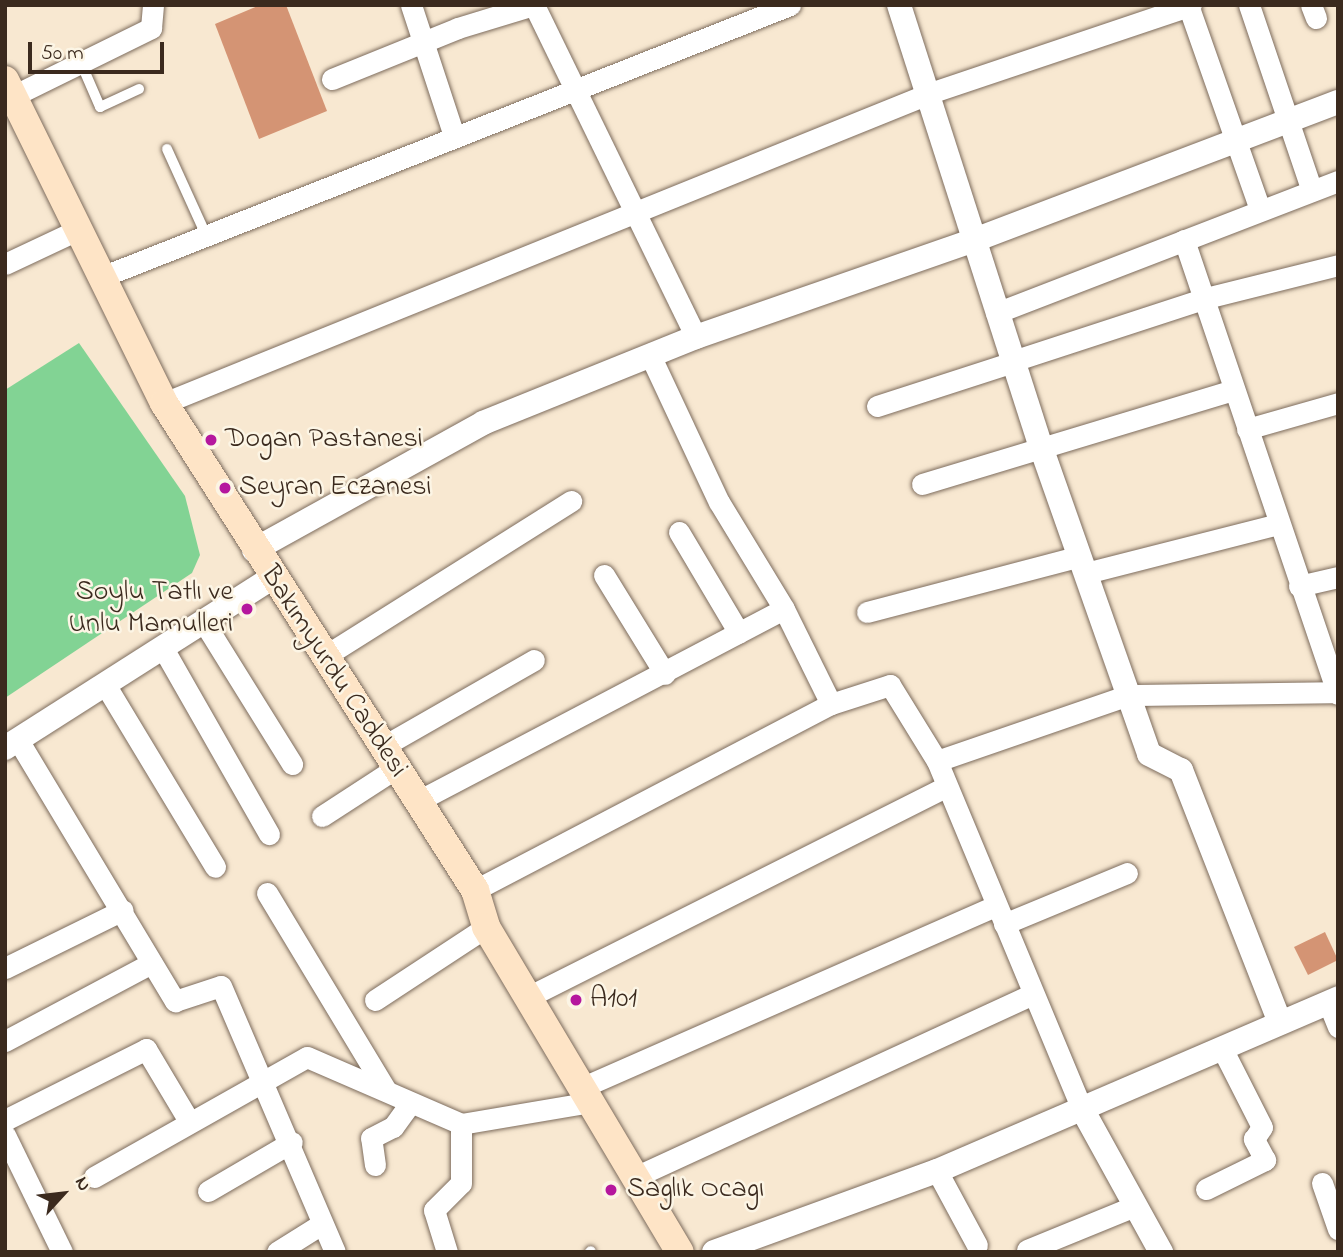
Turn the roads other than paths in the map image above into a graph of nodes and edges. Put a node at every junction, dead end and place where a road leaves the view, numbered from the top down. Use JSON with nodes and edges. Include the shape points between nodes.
{"nodes":[{"id":1,"x":153,"y":5,"type":"edge"},
{"id":2,"x":411,"y":5,"type":"edge"},
{"id":3,"x":534,"y":5,"type":"edge"},
{"id":4,"x":790,"y":5,"type":"edge"},
{"id":5,"x":899,"y":5,"type":"edge"},
{"id":6,"x":1249,"y":5,"type":"edge"},
{"id":7,"x":1190,"y":6,"type":"edge"},
{"id":8,"x":426,"y":44,"type":"junction"},
{"id":9,"x":81,"y":63,"type":"junction"},
{"id":10,"x":332,"y":79,"type":"dead end"},
{"id":11,"x":9,"y":88,"type":"edge"},
{"id":12,"x":139,"y":89,"type":"dead end"},
{"id":13,"x":575,"y":89,"type":"junction"},
{"id":14,"x":930,"y":93,"type":"junction"},
{"id":15,"x":1338,"y":102,"type":"edge"},
{"id":16,"x":1290,"y":120,"type":"junction"},
{"id":17,"x":454,"y":136,"type":"junction"},
{"id":18,"x":1233,"y":139,"type":"junction"},
{"id":19,"x":167,"y":149,"type":"dead end"},
{"id":20,"x":1338,"y":181,"type":"edge"},
{"id":21,"x":1312,"y":191,"type":"junction"},
{"id":22,"x":1260,"y":210,"type":"junction"},
{"id":23,"x":637,"y":215,"type":"junction"},
{"id":24,"x":75,"y":231,"type":"junction"},
{"id":25,"x":206,"y":235,"type":"junction"},
{"id":26,"x":1184,"y":240,"type":"junction"},
{"id":27,"x":972,"y":241,"type":"junction"},
{"id":28,"x":5,"y":264,"type":"edge"},
{"id":29,"x":1338,"y":265,"type":"edge"},
{"id":30,"x":99,"y":278,"type":"junction"},
{"id":31,"x":1206,"y":298,"type":"junction"},
{"id":32,"x":996,"y":313,"type":"junction"},
{"id":33,"x":696,"y":337,"type":"junction"},
{"id":34,"x":650,"y":355,"type":"junction"},
{"id":35,"x":1013,"y":361,"type":"junction"},
{"id":36,"x":1234,"y":390,"type":"junction"},
{"id":37,"x":164,"y":403,"type":"junction"},
{"id":38,"x":1338,"y":403,"type":"edge"},
{"id":39,"x":877,"y":406,"type":"dead end"},
{"id":40,"x":1247,"y":429,"type":"junction"},
{"id":41,"x":1041,"y":447,"type":"junction"},
{"id":42,"x":922,"y":484,"type":"dead end"},
{"id":43,"x":571,"y":501,"type":"dead end"},
{"id":44,"x":1278,"y":524,"type":"junction"},
{"id":45,"x":679,"y":532,"type":"dead end"},
{"id":46,"x":254,"y":550,"type":"junction"},
{"id":47,"x":1083,"y":565,"type":"junction"},
{"id":48,"x":604,"y":575,"type":"dead end"},
{"id":49,"x":1338,"y":577,"type":"edge"},
{"id":50,"x":272,"y":578,"type":"junction"},
{"id":51,"x":1299,"y":586,"type":"junction"},
{"id":52,"x":784,"y":609,"type":"junction"},
{"id":53,"x":867,"y":612,"type":"dead end"},
{"id":54,"x":205,"y":624,"type":"junction"},
{"id":55,"x":738,"y":633,"type":"junction"},
{"id":56,"x":164,"y":650,"type":"junction"},
{"id":57,"x":325,"y":656,"type":"junction"},
{"id":58,"x":534,"y":660,"type":"dead end"},
{"id":59,"x":665,"y":674,"type":"junction"},
{"id":60,"x":106,"y":686,"type":"junction"},
{"id":61,"x":1337,"y":692,"type":"edge"},
{"id":62,"x":1129,"y":695,"type":"junction"},
{"id":63,"x":831,"y":705,"type":"junction"},
{"id":64,"x":12,"y":744,"type":"edge"},
{"id":65,"x":389,"y":757,"type":"junction"},
{"id":66,"x":937,"y":761,"type":"junction"},
{"id":67,"x":292,"y":764,"type":"dead end"},
{"id":68,"x":946,"y":787,"type":"junction"},
{"id":69,"x":418,"y":801,"type":"junction"},
{"id":70,"x":322,"y":816,"type":"dead end"},
{"id":71,"x":269,"y":834,"type":"dead end"},
{"id":72,"x":215,"y":867,"type":"dead end"},
{"id":73,"x":1127,"y":873,"type":"dead end"},
{"id":74,"x":475,"y":890,"type":"junction"},
{"id":75,"x":267,"y":893,"type":"dead end"},
{"id":76,"x":124,"y":910,"type":"junction"},
{"id":77,"x":1000,"y":915,"type":"junction"},
{"id":78,"x":486,"y":926,"type":"junction"},
{"id":79,"x":152,"y":963,"type":"junction"},
{"id":80,"x":5,"y":968,"type":"edge"},
{"id":81,"x":1032,"y":994,"type":"junction"},
{"id":82,"x":528,"y":997,"type":"junction"},
{"id":83,"x":375,"y":1000,"type":"dead end"},
{"id":84,"x":1333,"y":1000,"type":"edge"},
{"id":85,"x":1280,"y":1021,"type":"junction"},
{"id":86,"x":1338,"y":1027,"type":"edge"},
{"id":87,"x":5,"y":1041,"type":"edge"},
{"id":88,"x":1222,"y":1048,"type":"junction"},
{"id":89,"x":265,"y":1080,"type":"junction"},
{"id":90,"x":386,"y":1090,"type":"junction"},
{"id":91,"x":587,"y":1095,"type":"junction"},
{"id":92,"x":410,"y":1104,"type":"junction"},
{"id":93,"x":1081,"y":1107,"type":"junction"},
{"id":94,"x":5,"y":1120,"type":"edge"},
{"id":95,"x":188,"y":1121,"type":"junction"},
{"id":96,"x":461,"y":1124,"type":"junction"},
{"id":97,"x":5,"y":1135,"type":"edge"},
{"id":98,"x":292,"y":1142,"type":"junction"},
{"id":99,"x":376,"y":1165,"type":"dead end"},
{"id":100,"x":937,"y":1171,"type":"junction"},
{"id":101,"x":94,"y":1177,"type":"dead end"},
{"id":102,"x":635,"y":1177,"type":"junction"},
{"id":103,"x":1322,"y":1183,"type":"dead end"},
{"id":104,"x":1206,"y":1189,"type":"dead end"},
{"id":105,"x":208,"y":1191,"type":"dead end"},
{"id":106,"x":1135,"y":1206,"type":"junction"},
{"id":107,"x":320,"y":1225,"type":"junction"},
{"id":108,"x":1338,"y":1229,"type":"edge"},
{"id":109,"x":977,"y":1245,"type":"dead end"},
{"id":110,"x":1027,"y":1251,"type":"edge"},
{"id":111,"x":62,"y":1252,"type":"edge"},
{"id":112,"x":277,"y":1252,"type":"edge"},
{"id":113,"x":335,"y":1252,"type":"edge"},
{"id":114,"x":447,"y":1252,"type":"edge"},
{"id":115,"x":680,"y":1252,"type":"edge"},
{"id":116,"x":714,"y":1252,"type":"edge"},
{"id":117,"x":1161,"y":1252,"type":"edge"}],
"edges":[{"from":1,"to":9,"type":"street","via":[[151,28]]},
{"from":2,"to":8,"type":"street"},
{"from":3,"to":8,"type":"street"},
{"from":3,"to":13,"type":"street"},
{"from":4,"to":13,"type":"street"},
{"from":5,"to":14,"type":"street"},
{"from":6,"to":16,"type":"street"},
{"from":7,"to":14,"type":"street"},
{"from":7,"to":18,"type":"street"},
{"from":8,"to":10,"type":"street"},
{"from":8,"to":17,"type":"street"},
{"from":9,"to":11,"type":"street"},
{"from":9,"to":12,"type":"lane","via":[[100,107]]},
{"from":11,"to":24,"type":"main road","name":"Bakımyurdu Caddesi"},
{"from":13,"to":17,"type":"street"},
{"from":13,"to":23,"type":"street"},
{"from":14,"to":23,"type":"street"},
{"from":14,"to":27,"type":"street"},
{"from":15,"to":16,"type":"street"},
{"from":16,"to":18,"type":"street"},
{"from":16,"to":21,"type":"street"},
{"from":17,"to":25,"type":"street"},
{"from":18,"to":22,"type":"street"},
{"from":18,"to":27,"type":"street"},
{"from":19,"to":25,"type":"lane"},
{"from":20,"to":21,"type":"street"},
{"from":21,"to":22,"type":"street"},
{"from":22,"to":26,"type":"street"},
{"from":23,"to":33,"type":"street"},
{"from":23,"to":37,"type":"street"},
{"from":24,"to":28,"type":"street"},
{"from":24,"to":30,"type":"main road","name":"Bakımyurdu Caddesi"},
{"from":25,"to":30,"type":"street"},
{"from":26,"to":31,"type":"street"},
{"from":26,"to":32,"type":"street"},
{"from":27,"to":32,"type":"street"},
{"from":27,"to":33,"type":"street"},
{"from":29,"to":31,"type":"street"},
{"from":30,"to":37,"type":"main road","name":"Bakımyurdu Caddesi"},
{"from":31,"to":35,"type":"street"},
{"from":31,"to":36,"type":"street"},
{"from":32,"to":35,"type":"street"},
{"from":33,"to":34,"type":"street"},
{"from":34,"to":46,"type":"street","via":[[483,423]]},
{"from":34,"to":52,"type":"street","via":[[719,502]]},
{"from":35,"to":39,"type":"street"},
{"from":35,"to":41,"type":"street"},
{"from":36,"to":40,"type":"street"},
{"from":36,"to":41,"type":"street"},
{"from":37,"to":46,"type":"main road","name":"Bakımyurdu Caddesi"},
{"from":38,"to":40,"type":"street"},
{"from":40,"to":44,"type":"street"},
{"from":41,"to":42,"type":"street"},
{"from":41,"to":47,"type":"street"},
{"from":43,"to":57,"type":"street"},
{"from":44,"to":47,"type":"street"},
{"from":44,"to":51,"type":"street"},
{"from":45,"to":55,"type":"street"},
{"from":46,"to":50,"type":"main road","name":"Bakımyurdu Caddesi"},
{"from":47,"to":53,"type":"street"},
{"from":47,"to":62,"type":"street"},
{"from":48,"to":59,"type":"street"},
{"from":49,"to":51,"type":"street"},
{"from":50,"to":54,"type":"street"},
{"from":50,"to":57,"type":"main road","name":"Bakımyurdu Caddesi"},
{"from":51,"to":61,"type":"street"},
{"from":52,"to":55,"type":"street"},
{"from":52,"to":63,"type":"street"},
{"from":54,"to":56,"type":"street"},
{"from":54,"to":67,"type":"street"},
{"from":55,"to":59,"type":"street"},
{"from":56,"to":60,"type":"street"},
{"from":56,"to":71,"type":"street"},
{"from":57,"to":65,"type":"main road","name":"Bakımyurdu Caddesi"},
{"from":58,"to":65,"type":"street"},
{"from":59,"to":69,"type":"street"},
{"from":60,"to":64,"type":"street"},
{"from":60,"to":72,"type":"street"},
{"from":61,"to":62,"type":"street"},
{"from":62,"to":66,"type":"street"},
{"from":62,"to":85,"type":"street","via":[[1149,754],[1181,771]]},
{"from":63,"to":66,"type":"street","via":[[890,685]]},
{"from":63,"to":74,"type":"street"},
{"from":64,"to":76,"type":"street"},
{"from":65,"to":69,"type":"main road","name":"Bakımyurdu Caddesi"},
{"from":65,"to":70,"type":"street"},
{"from":66,"to":68,"type":"street"},
{"from":68,"to":77,"type":"street"},
{"from":68,"to":82,"type":"street"},
{"from":69,"to":74,"type":"main road","name":"Bakımyurdu Caddesi"},
{"from":73,"to":77,"type":"street"},
{"from":74,"to":78,"type":"main road","name":"Bakımyurdu Caddesi"},
{"from":75,"to":90,"type":"street"},
{"from":76,"to":79,"type":"street"},
{"from":76,"to":80,"type":"street"},
{"from":77,"to":81,"type":"street"},
{"from":77,"to":91,"type":"street"},
{"from":78,"to":82,"type":"main road","name":"Bakımyurdu Caddesi"},
{"from":78,"to":83,"type":"street"},
{"from":79,"to":87,"type":"street"},
{"from":79,"to":89,"type":"street","via":[[175,1001],[221,986]]},
{"from":81,"to":93,"type":"street"},
{"from":81,"to":102,"type":"street"},
{"from":82,"to":91,"type":"main road","name":"Bakımyurdu Caddesi"},
{"from":84,"to":85,"type":"street"},
{"from":84,"to":86,"type":"street"},
{"from":85,"to":88,"type":"street"},
{"from":88,"to":93,"type":"street"},
{"from":88,"to":104,"type":"street","via":[[1262,1127],[1254,1139],[1265,1160]]},
{"from":89,"to":90,"type":"street","via":[[307,1057]]},
{"from":89,"to":95,"type":"street"},
{"from":89,"to":98,"type":"street"},
{"from":90,"to":92,"type":"street"},
{"from":91,"to":96,"type":"street"},
{"from":91,"to":102,"type":"main road","name":"Bakımyurdu Caddesi"},
{"from":92,"to":96,"type":"street"},
{"from":92,"to":99,"type":"street","via":[[393,1127],[371,1138]]},
{"from":93,"to":100,"type":"street"},
{"from":93,"to":106,"type":"street"},
{"from":94,"to":95,"type":"street","via":[[146,1049]]},
{"from":95,"to":101,"type":"street"},
{"from":96,"to":114,"type":"street","via":[[461,1183],[434,1210]]},
{"from":97,"to":111,"type":"street"},
{"from":98,"to":105,"type":"street"},
{"from":98,"to":107,"type":"street"},
{"from":100,"to":109,"type":"street"},
{"from":100,"to":116,"type":"street"},
{"from":102,"to":115,"type":"main road","name":"Bakımyurdu Caddesi"},
{"from":103,"to":108,"type":"street"},
{"from":106,"to":110,"type":"street"},
{"from":106,"to":117,"type":"street"},
{"from":107,"to":112,"type":"street"},
{"from":107,"to":113,"type":"street"}]}
